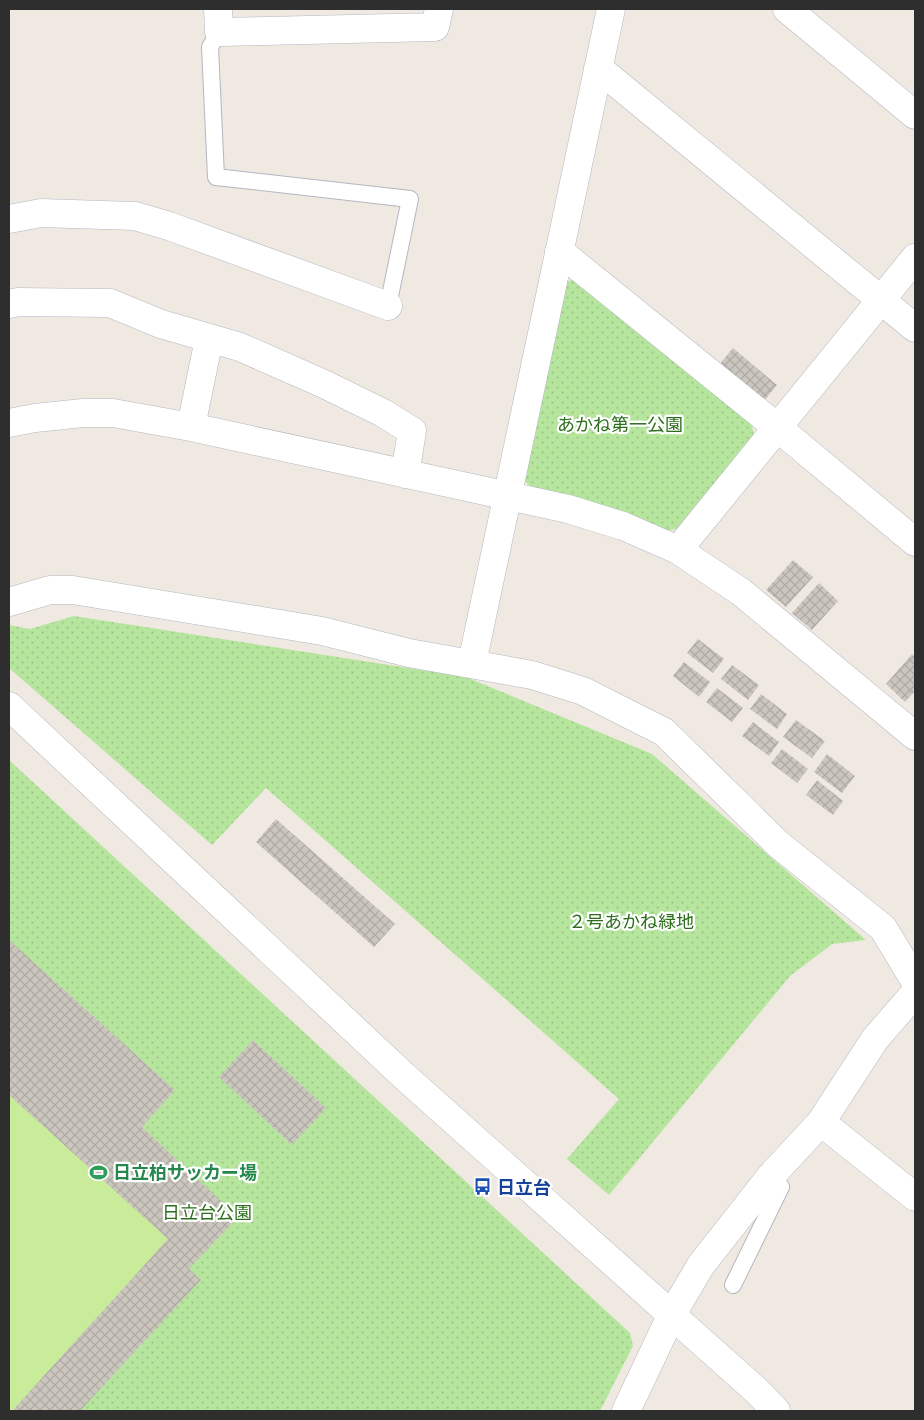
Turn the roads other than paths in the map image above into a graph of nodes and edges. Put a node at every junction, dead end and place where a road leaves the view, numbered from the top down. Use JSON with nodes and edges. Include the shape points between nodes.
{"nodes":[{"id":1,"x":439,"y":9,"type":"edge"},
{"id":2,"x":611,"y":9,"type":"edge"},
{"id":3,"x":787,"y":9,"type":"edge"},
{"id":4,"x":218,"y":20,"type":"edge"},
{"id":5,"x":598,"y":68,"type":"junction"},
{"id":6,"x":915,"y":115,"type":"edge"},
{"id":7,"x":9,"y":219,"type":"edge"},
{"id":8,"x":559,"y":251,"type":"junction"},
{"id":9,"x":915,"y":258,"type":"edge"},
{"id":10,"x":881,"y":299,"type":"junction"},
{"id":11,"x":9,"y":304,"type":"edge"},
{"id":12,"x":388,"y":306,"type":"joint"},
{"id":13,"x":915,"y":328,"type":"edge"},
{"id":14,"x":209,"y":339,"type":"junction"},
{"id":15,"x":9,"y":423,"type":"edge"},
{"id":16,"x":192,"y":427,"type":"junction"},
{"id":17,"x":778,"y":428,"type":"junction"},
{"id":18,"x":405,"y":474,"type":"junction"},
{"id":19,"x":507,"y":496,"type":"junction"},
{"id":20,"x":915,"y":542,"type":"edge"},
{"id":21,"x":678,"y":550,"type":"junction"},
{"id":22,"x":9,"y":602,"type":"edge"},
{"id":23,"x":472,"y":663,"type":"junction"},
{"id":24,"x":9,"y":706,"type":"edge"},
{"id":25,"x":915,"y":736,"type":"edge"},
{"id":26,"x":915,"y":981,"type":"edge"},
{"id":27,"x":915,"y":993,"type":"edge"},
{"id":28,"x":821,"y":1122,"type":"junction"},
{"id":29,"x":771,"y":1176,"type":"junction"},
{"id":30,"x":915,"y":1197,"type":"edge"},
{"id":31,"x":734,"y":1285,"type":"dead end"},
{"id":32,"x":671,"y":1316,"type":"junction"},
{"id":33,"x":626,"y":1411,"type":"edge"},
{"id":34,"x":776,"y":1411,"type":"edge"}],
"edges":[{"from":1,"to":4,"type":"street","via":[[435,27]]},
{"from":2,"to":5,"type":"street"},
{"from":3,"to":6,"type":"street"},
{"from":4,"to":12,"type":"lane","via":[[210,47],[216,177],[410,199]]},
{"from":5,"to":8,"type":"street"},
{"from":5,"to":10,"type":"street"},
{"from":7,"to":12,"type":"street","via":[[41,213],[135,216]]},
{"from":8,"to":17,"type":"street"},
{"from":8,"to":19,"type":"street"},
{"from":9,"to":10,"type":"street"},
{"from":10,"to":13,"type":"street"},
{"from":10,"to":17,"type":"street"},
{"from":11,"to":14,"type":"street","via":[[110,303]]},
{"from":14,"to":16,"type":"street"},
{"from":14,"to":18,"type":"street","via":[[240,347],[324,384],[412,431]]},
{"from":15,"to":16,"type":"street","via":[[83,413],[113,413]]},
{"from":16,"to":18,"type":"street"},
{"from":17,"to":20,"type":"street"},
{"from":17,"to":21,"type":"street"},
{"from":18,"to":19,"type":"street"},
{"from":19,"to":21,"type":"street","via":[[568,509],[623,526]]},
{"from":19,"to":23,"type":"street"},
{"from":21,"to":25,"type":"street","via":[[741,592]]},
{"from":22,"to":23,"type":"street","via":[[50,590],[73,590],[322,631],[410,653]]},
{"from":23,"to":26,"type":"street","via":[[532,675],[583,691],[664,732],[778,844],[883,928]]},
{"from":24,"to":32,"type":"street","via":[[404,1076]]},
{"from":27,"to":28,"type":"street","via":[[875,1039]]},
{"from":28,"to":29,"type":"street"},
{"from":28,"to":30,"type":"street"},
{"from":29,"to":31,"type":"lane","via":[[781,1187]]},
{"from":29,"to":32,"type":"street","via":[[701,1265]]},
{"from":32,"to":33,"type":"street"},
{"from":32,"to":34,"type":"street"}]}
